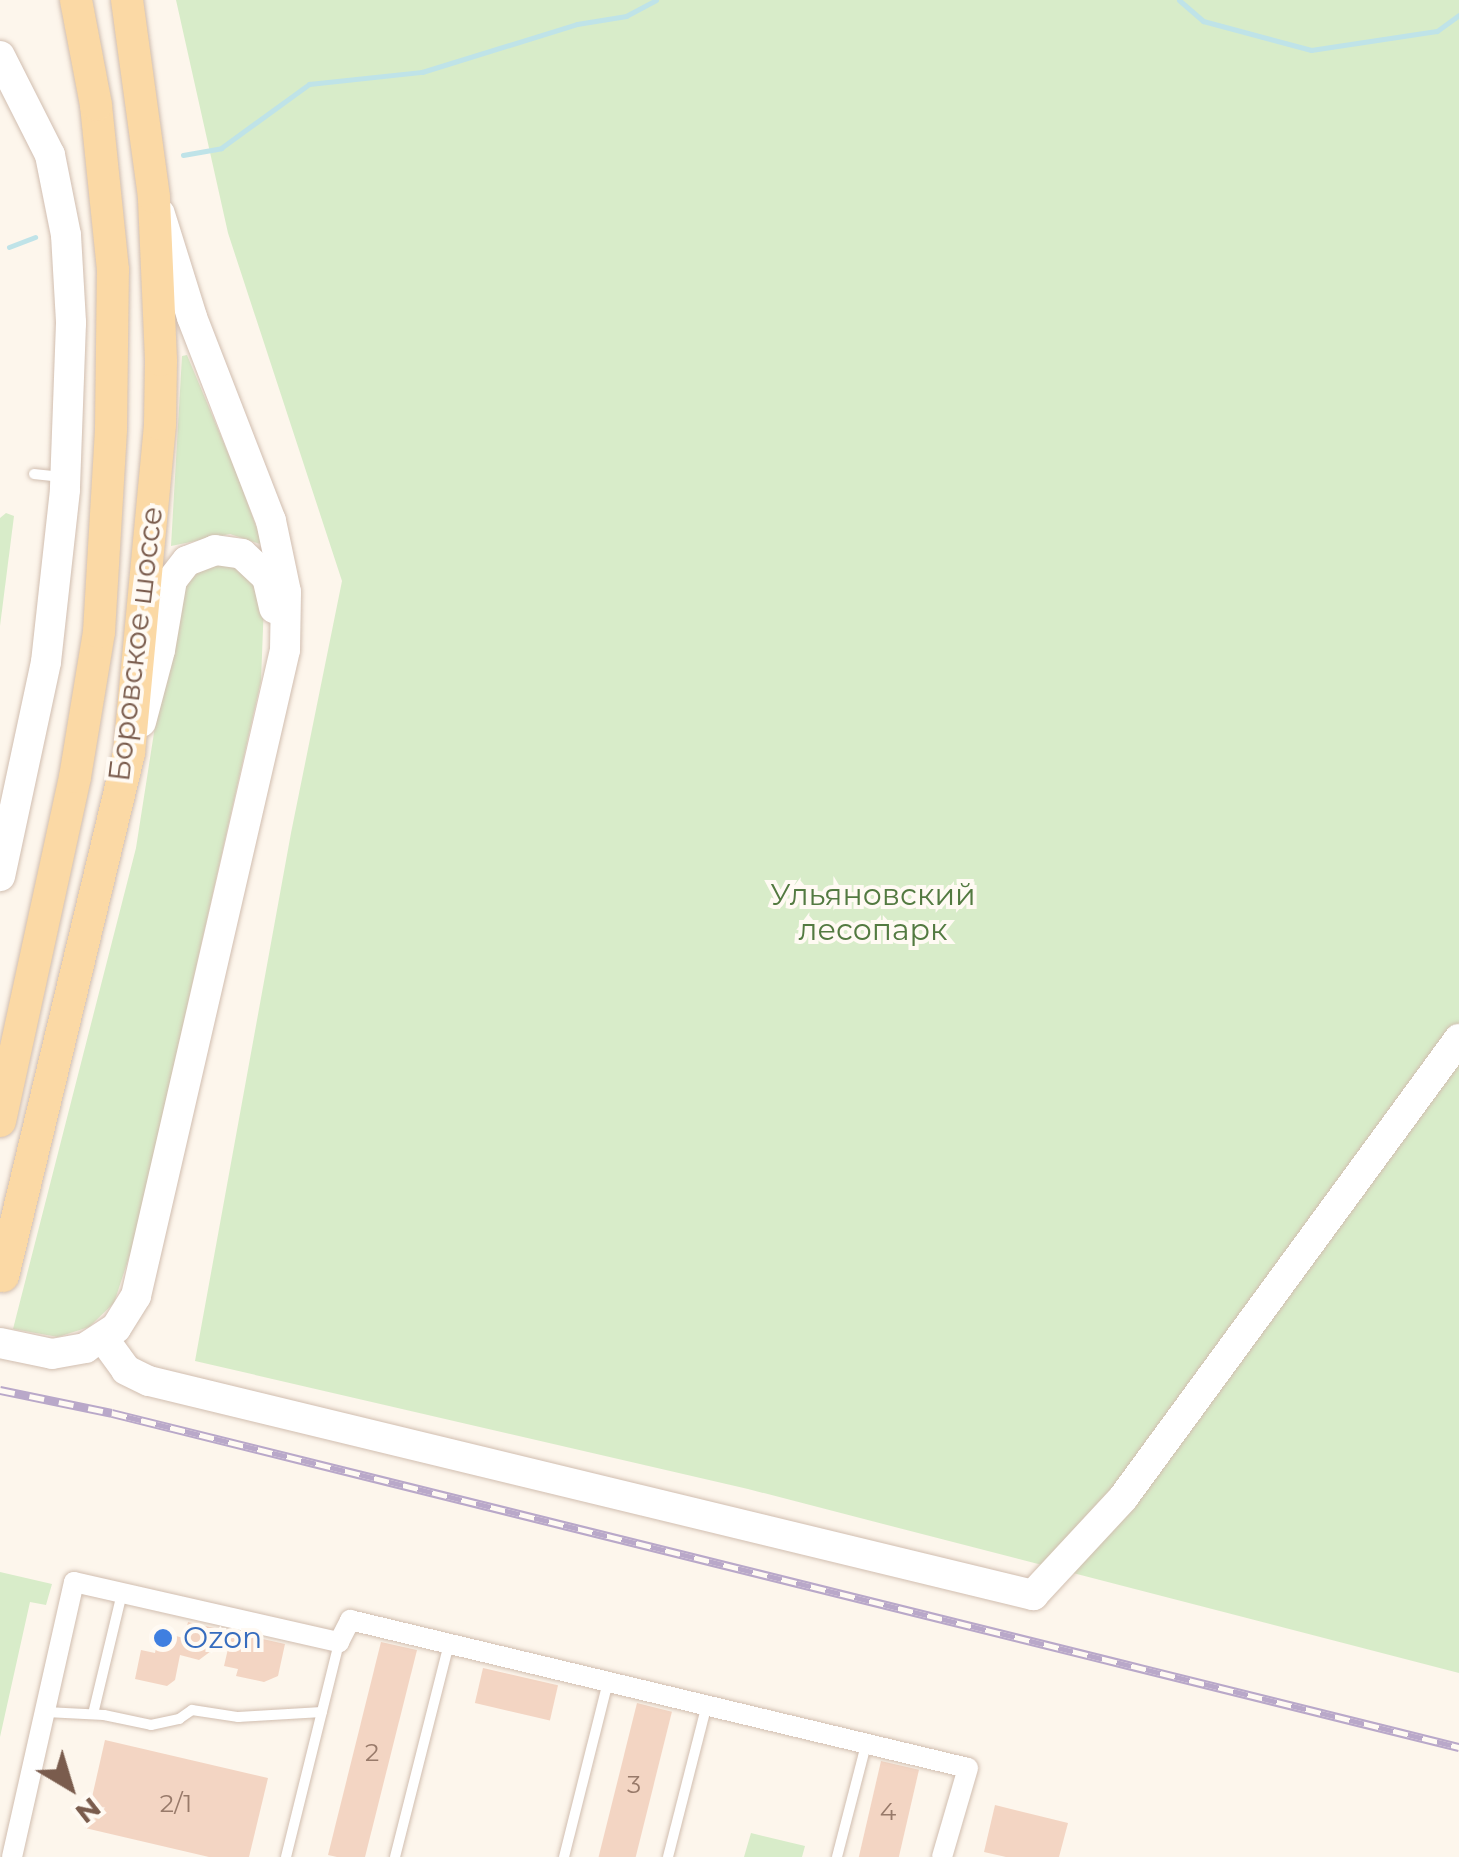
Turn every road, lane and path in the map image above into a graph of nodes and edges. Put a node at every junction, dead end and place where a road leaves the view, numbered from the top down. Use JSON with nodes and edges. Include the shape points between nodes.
{"nodes":[{"id":1,"x":76,"y":0,"type":"edge"},
{"id":2,"x":128,"y":0,"type":"edge"},
{"id":3,"x":4,"y":72,"type":"edge"},
{"id":4,"x":154,"y":197,"type":"junction"},
{"id":5,"x":34,"y":474,"type":"dead end"},
{"id":6,"x":66,"y":477,"type":"junction"},
{"id":7,"x":280,"y":677,"type":"junction"},
{"id":8,"x":129,"y":752,"type":"junction"},
{"id":9,"x":0,"y":876,"type":"edge"},
{"id":10,"x":1459,"y":1039,"type":"edge"},
{"id":11,"x":0,"y":1121,"type":"edge"},
{"id":12,"x":2,"y":1276,"type":"edge"},
{"id":13,"x":103,"y":1338,"type":"junction"},
{"id":14,"x":0,"y":1343,"type":"edge"},
{"id":15,"x":122,"y":1593,"type":"junction"},
{"id":16,"x":340,"y":1642,"type":"junction"},
{"id":17,"x":449,"y":1644,"type":"junction"},
{"id":18,"x":608,"y":1682,"type":"junction"},
{"id":19,"x":706,"y":1708,"type":"junction"},
{"id":20,"x":45,"y":1712,"type":"junction"},
{"id":21,"x":322,"y":1712,"type":"junction"},
{"id":22,"x":93,"y":1714,"type":"junction"},
{"id":23,"x":866,"y":1745,"type":"junction"},
{"id":24,"x":12,"y":1857,"type":"edge"},
{"id":25,"x":286,"y":1857,"type":"edge"},
{"id":26,"x":395,"y":1857,"type":"edge"},
{"id":27,"x":564,"y":1857,"type":"edge"},
{"id":28,"x":668,"y":1857,"type":"edge"},
{"id":29,"x":836,"y":1857,"type":"edge"},
{"id":30,"x":942,"y":1857,"type":"edge"}],
"edges":[{"from":1,"to":11,"type":"main road","name":"Боровское шоссе","via":[[96,106],[113,270],[112,430],[99,632],[75,777]]},
{"from":2,"to":4,"type":"main road","name":"Боровское шоссе"},
{"from":3,"to":6,"type":"street","via":[[50,155],[66,235]]},
{"from":4,"to":7,"type":"street","via":[[279,550],[288,623]]},
{"from":4,"to":8,"type":"main road","name":"Боровское шоссе","via":[[160,424]]},
{"from":5,"to":6,"type":"lane"},
{"from":6,"to":9,"type":"street","via":[[46,662]]},
{"from":7,"to":8,"type":"street","via":[[272,590],[263,571],[227,550],[187,561],[172,580],[148,699]]},
{"from":7,"to":13,"type":"street","via":[[140,1285],[131,1309]]},
{"from":8,"to":12,"type":"main road","name":"Боровское шоссе"},
{"from":10,"to":13,"type":"street","via":[[1123,1498],[1033,1595],[150,1380],[126,1370]]},
{"from":13,"to":14,"type":"street","via":[[52,1354]]},
{"from":15,"to":16,"type":"street"},
{"from":15,"to":20,"type":"street","via":[[74,1582]]},
{"from":15,"to":22,"type":"lane"},
{"from":16,"to":17,"type":"street","via":[[350,1620]]},
{"from":16,"to":21,"type":"lane"},
{"from":17,"to":18,"type":"street"},
{"from":17,"to":26,"type":"lane"},
{"from":18,"to":19,"type":"street"},
{"from":18,"to":27,"type":"lane"},
{"from":19,"to":23,"type":"street"},
{"from":19,"to":28,"type":"lane"},
{"from":20,"to":22,"type":"lane"},
{"from":20,"to":24,"type":"street"},
{"from":21,"to":22,"type":"lane","via":[[238,1717],[192,1710],[151,1725]]},
{"from":21,"to":25,"type":"lane"},
{"from":23,"to":29,"type":"lane"},
{"from":23,"to":30,"type":"street","via":[[968,1768]]}]}
